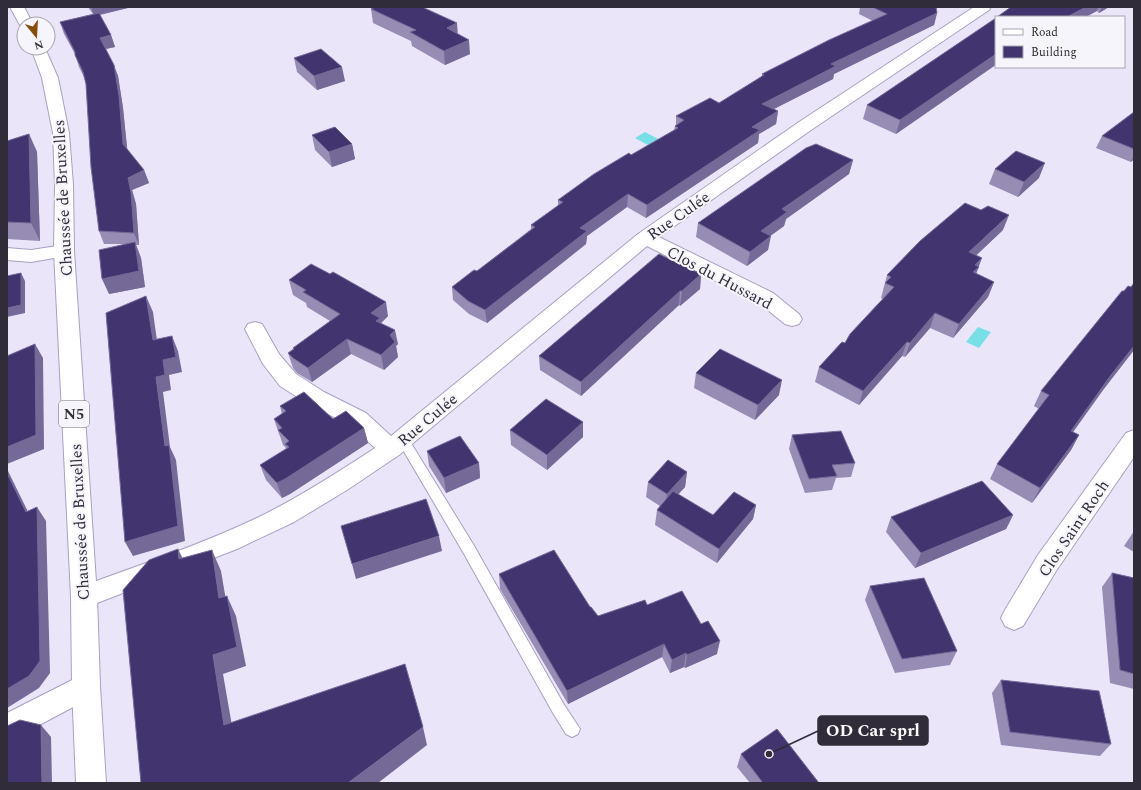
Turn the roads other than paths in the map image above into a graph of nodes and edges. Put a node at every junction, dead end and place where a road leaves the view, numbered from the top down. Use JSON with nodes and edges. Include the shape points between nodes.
{"nodes":[{"id":1,"x":17,"y":7,"type":"edge"},
{"id":2,"x":984,"y":7,"type":"edge"},
{"id":3,"x":22,"y":16,"type":"edge"},
{"id":4,"x":41,"y":56,"type":"edge"},
{"id":5,"x":645,"y":238,"type":"junction"},
{"id":6,"x":64,"y":252,"type":"junction"},
{"id":7,"x":7,"y":254,"type":"edge"},
{"id":8,"x":792,"y":318,"type":"dead end"},
{"id":9,"x":255,"y":329,"type":"dead end"},
{"id":10,"x":1134,"y":439,"type":"edge"},
{"id":11,"x":396,"y":443,"type":"junction"},
{"id":12,"x":84,"y":596,"type":"junction"},
{"id":13,"x":1014,"y":618,"type":"dead end"},
{"id":14,"x":86,"y":686,"type":"junction"},
{"id":15,"x":7,"y":728,"type":"edge"},
{"id":16,"x":572,"y":729,"type":"dead end"},
{"id":17,"x":91,"y":783,"type":"edge"}],
"edges":[{"from":1,"to":3,"type":"street"},
{"from":2,"to":5,"type":"street","name":"Rue Culée","via":[[805,126]]},
{"from":4,"to":6,"type":"street","name":"Chaussée de Bruxelles","number":"N5","via":[[50,78],[60,124],[64,185]]},
{"from":5,"to":8,"type":"street","name":"Clos du Hussard","via":[[766,298]]},
{"from":5,"to":11,"type":"street","name":"Rue Culée"},
{"from":6,"to":7,"type":"street","via":[[31,256]]},
{"from":6,"to":12,"type":"street","name":"Chaussée de Bruxelles","number":"N5"},
{"from":9,"to":11,"type":"street","name":"Rue Culée","via":[[271,359],[288,380]]},
{"from":10,"to":13,"type":"street","name":"Clos Saint Roch","via":[[1047,563]]},
{"from":11,"to":12,"type":"street","name":"Rue Culée","via":[[324,493],[248,533],[195,556]]},
{"from":11,"to":16,"type":"lane","via":[[468,548]]},
{"from":12,"to":14,"type":"street","name":"Chaussée de Bruxelles","number":"N5"},
{"from":14,"to":15,"type":"street"},
{"from":14,"to":17,"type":"street","name":"Chaussée de Bruxelles","number":"N5"}]}
